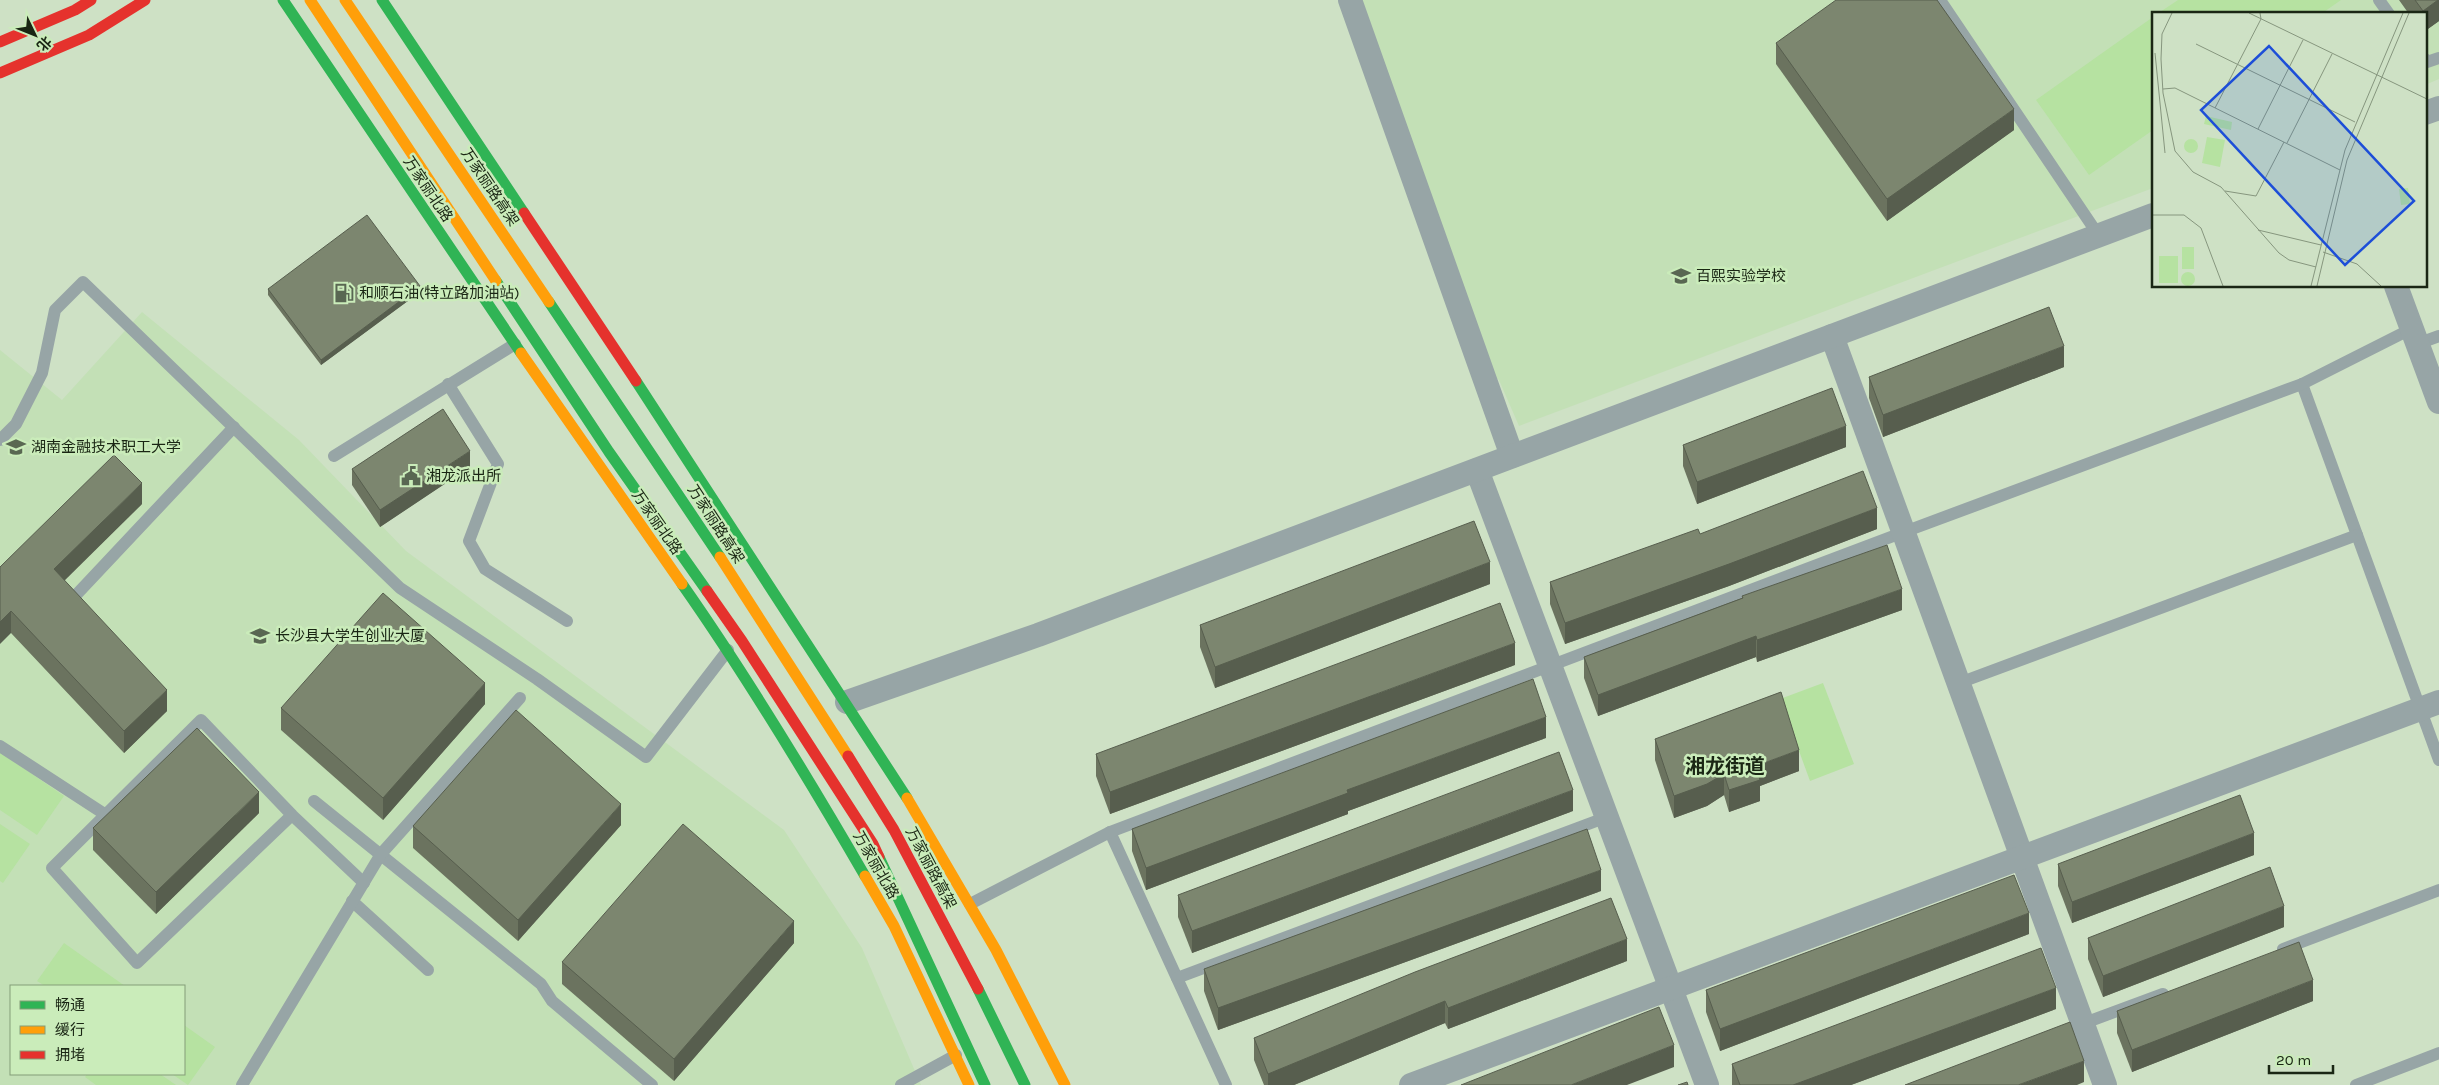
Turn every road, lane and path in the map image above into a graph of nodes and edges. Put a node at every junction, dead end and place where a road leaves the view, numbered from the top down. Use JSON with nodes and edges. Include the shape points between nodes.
{"nodes":[{"id":1,"x":91,"y":0,"type":"edge"},
{"id":2,"x":145,"y":0,"type":"edge"},
{"id":3,"x":283,"y":0,"type":"edge"},
{"id":4,"x":310,"y":0,"type":"edge"},
{"id":5,"x":345,"y":0,"type":"edge"},
{"id":6,"x":382,"y":0,"type":"edge"},
{"id":7,"x":1350,"y":0,"type":"edge"},
{"id":8,"x":1940,"y":0,"type":"edge"},
{"id":9,"x":2379,"y":0,"type":"edge"},
{"id":10,"x":2388,"y":12,"type":"edge"},
{"id":11,"x":0,"y":42,"type":"edge"},
{"id":12,"x":2439,"y":58,"type":"edge"},
{"id":13,"x":2426,"y":60,"type":"edge"},
{"id":14,"x":0,"y":73,"type":"edge"},
{"id":15,"x":2439,"y":108,"type":"edge"},
{"id":16,"x":2426,"y":113,"type":"edge"},
{"id":17,"x":2152,"y":216,"type":"edge"},
{"id":18,"x":2099,"y":236,"type":"junction"},
{"id":19,"x":2397,"y":288,"type":"edge"},
{"id":20,"x":1832,"y":336,"type":"junction"},
{"id":21,"x":2423,"y":336,"type":"edge"},
{"id":22,"x":515,"y":344,"type":"junction"},
{"id":23,"x":448,"y":384,"type":"junction"},
{"id":24,"x":2302,"y":384,"type":"junction"},
{"id":25,"x":2439,"y":402,"type":"edge"},
{"id":26,"x":234,"y":427,"type":"junction"},
{"id":27,"x":0,"y":440,"type":"edge"},
{"id":28,"x":334,"y":456,"type":"dead end"},
{"id":29,"x":1512,"y":456,"type":"junction"},
{"id":30,"x":1476,"y":470,"type":"junction"},
{"id":31,"x":1904,"y":532,"type":"junction"},
{"id":32,"x":2357,"y":535,"type":"junction"},
{"id":33,"x":77,"y":594,"type":"edge"},
{"id":34,"x":567,"y":621,"type":"dead end"},
{"id":35,"x":728,"y":650,"type":"junction"},
{"id":36,"x":1550,"y":667,"type":"junction"},
{"id":37,"x":1958,"y":683,"type":"junction"},
{"id":38,"x":520,"y":698,"type":"dead end"},
{"id":39,"x":847,"y":702,"type":"junction"},
{"id":40,"x":2430,"y":706,"type":"edge"},
{"id":41,"x":0,"y":746,"type":"edge"},
{"id":42,"x":2439,"y":760,"type":"edge"},
{"id":43,"x":314,"y":801,"type":"dead end"},
{"id":44,"x":106,"y":815,"type":"junction"},
{"id":45,"x":292,"y":815,"type":"junction"},
{"id":46,"x":1606,"y":817,"type":"junction"},
{"id":47,"x":1110,"y":832,"type":"junction"},
{"id":48,"x":381,"y":854,"type":"junction"},
{"id":49,"x":2022,"y":857,"type":"junction"},
{"id":50,"x":364,"y":883,"type":"junction"},
{"id":51,"x":2439,"y":890,"type":"edge"},
{"id":52,"x":352,"y":902,"type":"junction"},
{"id":53,"x":970,"y":904,"type":"junction"},
{"id":54,"x":2275,"y":952,"type":"edge"},
{"id":55,"x":428,"y":970,"type":"dead end"},
{"id":56,"x":1177,"y":978,"type":"junction"},
{"id":57,"x":1670,"y":988,"type":"junction"},
{"id":58,"x":2174,"y":990,"type":"edge"},
{"id":59,"x":2074,"y":1027,"type":"junction"},
{"id":60,"x":2439,"y":1053,"type":"edge"},
{"id":61,"x":956,"y":1055,"type":"junction"},
{"id":62,"x":908,"y":1083,"type":"edge"},
{"id":63,"x":242,"y":1085,"type":"edge"},
{"id":64,"x":652,"y":1085,"type":"edge"},
{"id":65,"x":969,"y":1085,"type":"edge"},
{"id":66,"x":985,"y":1085,"type":"edge"},
{"id":67,"x":1026,"y":1085,"type":"edge"},
{"id":68,"x":1064,"y":1085,"type":"edge"},
{"id":69,"x":1226,"y":1085,"type":"edge"},
{"id":70,"x":1410,"y":1085,"type":"edge"},
{"id":71,"x":1707,"y":1085,"type":"edge"},
{"id":72,"x":2105,"y":1085,"type":"edge"},
{"id":73,"x":2356,"y":1085,"type":"edge"}],
"edges":[{"from":1,"to":11,"type":"main road"},
{"from":2,"to":14,"type":"main road","via":[[88,35]]},
{"from":3,"to":22,"type":"main road","name":"万家丽北路"},
{"from":4,"to":66,"type":"main road","via":[[609,452],[742,641],[873,844]]},
{"from":5,"to":67,"type":"main road","name":"万家丽路高架","via":[[652,455],[894,830],[1002,1033]]},
{"from":6,"to":39,"type":"main road"},
{"from":7,"to":29,"type":"street"},
{"from":8,"to":18,"type":"lane"},
{"from":9,"to":10,"type":"lane"},
{"from":12,"to":13,"type":"lane"},
{"from":15,"to":16,"type":"street"},
{"from":17,"to":18,"type":"street"},
{"from":18,"to":20,"type":"street"},
{"from":19,"to":21,"type":"street"},
{"from":20,"to":29,"type":"street"},
{"from":20,"to":31,"type":"street"},
{"from":21,"to":24,"type":"lane"},
{"from":21,"to":25,"type":"street"},
{"from":22,"to":23,"type":"lane"},
{"from":22,"to":35,"type":"main road","name":"万家丽北路"},
{"from":23,"to":28,"type":"lane"},
{"from":23,"to":34,"type":"lane","via":[[498,464],[469,541],[485,569]]},
{"from":24,"to":31,"type":"lane"},
{"from":24,"to":32,"type":"lane"},
{"from":26,"to":27,"type":"lane","via":[[83,282],[55,310],[42,373],[16,424]]},
{"from":26,"to":33,"type":"lane"},
{"from":26,"to":35,"type":"lane","via":[[400,588],[646,756]]},
{"from":29,"to":30,"type":"street"},
{"from":30,"to":36,"type":"street"},
{"from":30,"to":39,"type":"street","via":[[1038,635]]},
{"from":31,"to":36,"type":"lane"},
{"from":31,"to":37,"type":"street"},
{"from":32,"to":37,"type":"lane"},
{"from":32,"to":40,"type":"lane"},
{"from":35,"to":61,"type":"main road","name":"万家丽北路","via":[[820,798],[894,926]]},
{"from":36,"to":46,"type":"street"},
{"from":36,"to":47,"type":"lane"},
{"from":37,"to":49,"type":"street"},
{"from":38,"to":48,"type":"lane"},
{"from":39,"to":53,"type":"main road"},
{"from":40,"to":42,"type":"lane"},
{"from":40,"to":49,"type":"street"},
{"from":41,"to":44,"type":"lane"},
{"from":43,"to":48,"type":"lane"},
{"from":44,"to":45,"type":"lane","via":[[201,720]]},
{"from":44,"to":45,"type":"lane","via":[[52,868],[137,963]]},
{"from":45,"to":50,"type":"lane"},
{"from":46,"to":56,"type":"lane"},
{"from":46,"to":57,"type":"street"},
{"from":47,"to":53,"type":"lane"},
{"from":47,"to":56,"type":"lane"},
{"from":48,"to":50,"type":"lane"},
{"from":48,"to":64,"type":"lane","via":[[542,984],[552,1001]]},
{"from":49,"to":57,"type":"street"},
{"from":49,"to":59,"type":"street"},
{"from":50,"to":52,"type":"lane"},
{"from":51,"to":54,"type":"lane"},
{"from":52,"to":55,"type":"lane"},
{"from":52,"to":63,"type":"lane"},
{"from":53,"to":68,"type":"main road"},
{"from":56,"to":69,"type":"lane"},
{"from":57,"to":70,"type":"street"},
{"from":57,"to":71,"type":"street"},
{"from":58,"to":59,"type":"lane"},
{"from":59,"to":72,"type":"street"},
{"from":60,"to":73,"type":"lane"},
{"from":61,"to":62,"type":"lane"},
{"from":61,"to":65,"type":"main road","name":"万家丽北路"}]}
